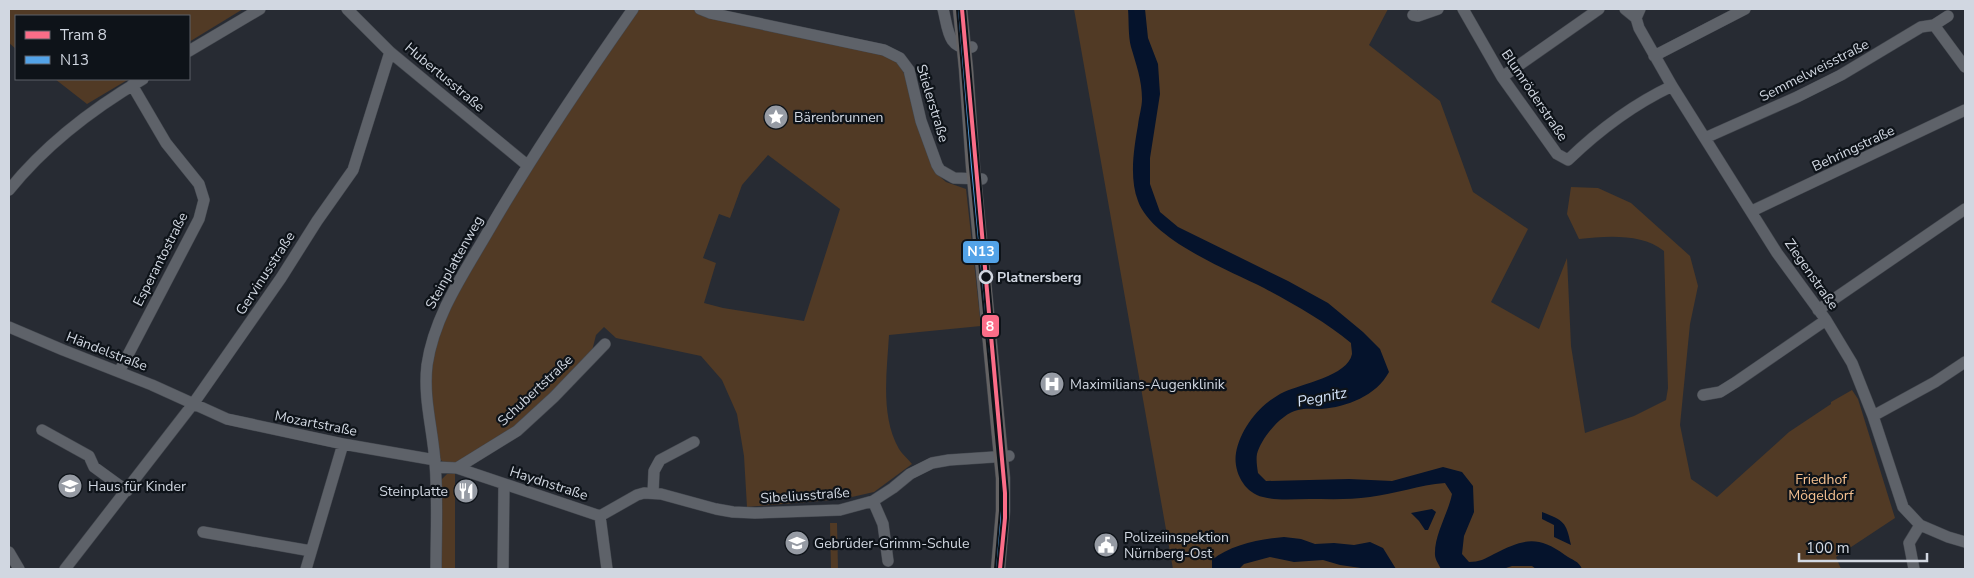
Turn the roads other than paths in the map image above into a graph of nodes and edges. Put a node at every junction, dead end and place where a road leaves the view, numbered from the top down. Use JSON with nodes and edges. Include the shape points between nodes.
{"nodes":[{"id":1,"x":260,"y":9,"type":"edge"},
{"id":2,"x":347,"y":9,"type":"edge"},
{"id":3,"x":632,"y":9,"type":"edge"},
{"id":4,"x":700,"y":9,"type":"edge"},
{"id":5,"x":943,"y":9,"type":"edge"},
{"id":6,"x":960,"y":9,"type":"edge"},
{"id":7,"x":968,"y":9,"type":"edge"},
{"id":8,"x":1438,"y":9,"type":"edge"},
{"id":9,"x":1464,"y":9,"type":"edge"},
{"id":10,"x":1598,"y":9,"type":"edge"},
{"id":11,"x":1625,"y":9,"type":"edge"},
{"id":12,"x":1745,"y":9,"type":"edge"},
{"id":13,"x":1638,"y":14,"type":"edge"},
{"id":14,"x":1413,"y":15,"type":"dead end"},
{"id":15,"x":1948,"y":16,"type":"dead end"},
{"id":16,"x":1934,"y":25,"type":"junction"},
{"id":17,"x":968,"y":48,"type":"junction"},
{"id":18,"x":190,"y":50,"type":"edge"},
{"id":19,"x":390,"y":52,"type":"junction"},
{"id":20,"x":1654,"y":56,"type":"junction"},
{"id":21,"x":1965,"y":67,"type":"edge"},
{"id":22,"x":1502,"y":77,"type":"junction"},
{"id":23,"x":141,"y":80,"type":"edge"},
{"id":24,"x":132,"y":86,"type":"junction"},
{"id":25,"x":1672,"y":86,"type":"junction"},
{"id":26,"x":1965,"y":110,"type":"edge"},
{"id":27,"x":1705,"y":138,"type":"junction"},
{"id":28,"x":527,"y":165,"type":"junction"},
{"id":29,"x":978,"y":180,"type":"junction"},
{"id":30,"x":9,"y":190,"type":"edge"},
{"id":31,"x":1965,"y":209,"type":"edge"},
{"id":32,"x":1752,"y":212,"type":"junction"},
{"id":33,"x":1818,"y":310,"type":"junction"},
{"id":34,"x":1826,"y":320,"type":"junction"},
{"id":35,"x":9,"y":327,"type":"edge"},
{"id":36,"x":605,"y":344,"type":"dead end"},
{"id":37,"x":1965,"y":362,"type":"edge"},
{"id":38,"x":119,"y":372,"type":"junction"},
{"id":39,"x":1703,"y":395,"type":"dead end"},
{"id":40,"x":193,"y":404,"type":"junction"},
{"id":41,"x":1873,"y":416,"type":"junction"},
{"id":42,"x":42,"y":430,"type":"dead end"},
{"id":43,"x":694,"y":442,"type":"dead end"},
{"id":44,"x":343,"y":444,"type":"junction"},
{"id":45,"x":1005,"y":457,"type":"junction"},
{"id":46,"x":435,"y":464,"type":"junction"},
{"id":47,"x":457,"y":468,"type":"junction"},
{"id":48,"x":504,"y":484,"type":"junction"},
{"id":49,"x":127,"y":491,"type":"junction"},
{"id":50,"x":653,"y":493,"type":"junction"},
{"id":51,"x":873,"y":501,"type":"junction"},
{"id":52,"x":600,"y":516,"type":"junction"},
{"id":53,"x":1920,"y":525,"type":"junction"},
{"id":54,"x":203,"y":532,"type":"dead end"},
{"id":55,"x":1965,"y":542,"type":"edge"},
{"id":56,"x":311,"y":551,"type":"junction"},
{"id":57,"x":9,"y":552,"type":"edge"},
{"id":58,"x":888,"y":562,"type":"dead end"},
{"id":59,"x":19,"y":569,"type":"edge"},
{"id":60,"x":65,"y":569,"type":"edge"},
{"id":61,"x":306,"y":569,"type":"edge"},
{"id":62,"x":436,"y":569,"type":"edge"},
{"id":63,"x":503,"y":569,"type":"edge"},
{"id":64,"x":607,"y":569,"type":"edge"},
{"id":65,"x":998,"y":569,"type":"edge"},
{"id":66,"x":1006,"y":569,"type":"edge"},
{"id":67,"x":1914,"y":569,"type":"edge"}],
"edges":[{"from":1,"to":18,"type":"street"},
{"from":2,"to":19,"type":"street","name":"Hubertusstraße"},
{"from":3,"to":28,"type":"street","name":"Steinplattenweg"},
{"from":4,"to":29,"type":"street","name":"Stielerstraße","via":[[884,50],[900,58],[908,70],[937,165],[950,177]]},
{"from":5,"to":17,"type":"street","via":[[953,43],[959,48]]},
{"from":6,"to":17,"type":"main road"},
{"from":7,"to":17,"type":"main road"},
{"from":8,"to":14,"type":"street"},
{"from":9,"to":22,"type":"street","name":"Blumröderstraße"},
{"from":10,"to":22,"type":"street"},
{"from":11,"to":13,"type":"street"},
{"from":12,"to":20,"type":"street"},
{"from":13,"to":20,"type":"street","name":"Ziegenstraße"},
{"from":15,"to":16,"type":"street","name":"Semmelweisstraße"},
{"from":16,"to":21,"type":"street"},
{"from":16,"to":27,"type":"street","name":"Semmelweisstraße","via":[[1921,27],[1815,88]]},
{"from":17,"to":29,"type":"main road"},
{"from":19,"to":28,"type":"street","name":"Hubertusstraße"},
{"from":19,"to":40,"type":"street","name":"Gervinusstraße","via":[[353,170]]},
{"from":20,"to":25,"type":"street","name":"Ziegenstraße"},
{"from":22,"to":25,"type":"street","name":"Blumröderstraße","via":[[1557,154],[1568,160],[1598,132],[1651,96]]},
{"from":23,"to":24,"type":"street"},
{"from":24,"to":30,"type":"street","via":[[91,112],[59,138]]},
{"from":24,"to":38,"type":"street","name":"Esperantostraße","via":[[166,143],[199,184],[204,200],[199,219]]},
{"from":25,"to":27,"type":"street","name":"Ziegenstraße"},
{"from":26,"to":32,"type":"street","name":"Behringstraße"},
{"from":27,"to":32,"type":"street","name":"Ziegenstraße"},
{"from":28,"to":46,"type":"street","name":"Steinplattenweg","via":[[449,300],[430,346],[426,388]]},
{"from":29,"to":45,"type":"main road"},
{"from":31,"to":33,"type":"street"},
{"from":32,"to":33,"type":"street","name":"Ziegenstraße"},
{"from":33,"to":34,"type":"street","name":"Ziegenstraße"},
{"from":34,"to":39,"type":"street","via":[[1720,392]]},
{"from":34,"to":41,"type":"street","name":"Ziegenstraße","via":[[1852,362]]},
{"from":35,"to":38,"type":"street","name":"Händelstraße"},
{"from":36,"to":47,"type":"street","name":"Schubertstraße","via":[[517,431]]},
{"from":37,"to":41,"type":"street"},
{"from":38,"to":40,"type":"street","name":"Händelstraße"},
{"from":40,"to":44,"type":"street","name":"Mozartstraße","via":[[249,425]]},
{"from":40,"to":49,"type":"street","name":"Gervinusstraße"},
{"from":41,"to":53,"type":"street","name":"Ziegenstraße","via":[[1903,507]]},
{"from":42,"to":49,"type":"street","via":[[89,456],[94,467]]},
{"from":43,"to":50,"type":"street","via":[[660,460],[654,471]]},
{"from":44,"to":46,"type":"street","name":"Mozartstraße"},
{"from":44,"to":56,"type":"street"},
{"from":45,"to":51,"type":"street","name":"Sibeliusstraße","via":[[949,460],[924,466]]},
{"from":45,"to":65,"type":"main road"},
{"from":45,"to":66,"type":"main road","via":[[1011,510]]},
{"from":46,"to":47,"type":"street","name":"Haydnstraße"},
{"from":46,"to":62,"type":"street","name":"Steinplattenweg"},
{"from":47,"to":48,"type":"street","name":"Haydnstraße"},
{"from":48,"to":52,"type":"street","name":"Haydnstraße"},
{"from":48,"to":63,"type":"street"},
{"from":49,"to":60,"type":"street","name":"Gervinusstraße"},
{"from":50,"to":51,"type":"street","name":"Sibeliusstraße","via":[[716,509],[747,513],[840,510]]},
{"from":50,"to":52,"type":"street","name":"Sibeliusstraße","via":[[637,495]]},
{"from":51,"to":58,"type":"street","via":[[883,524]]},
{"from":52,"to":64,"type":"street","name":"Haydnstraße"},
{"from":53,"to":55,"type":"street"},
{"from":53,"to":67,"type":"street","via":[[1909,543]]},
{"from":54,"to":56,"type":"street"},
{"from":56,"to":61,"type":"street"},
{"from":57,"to":59,"type":"street"}]}
